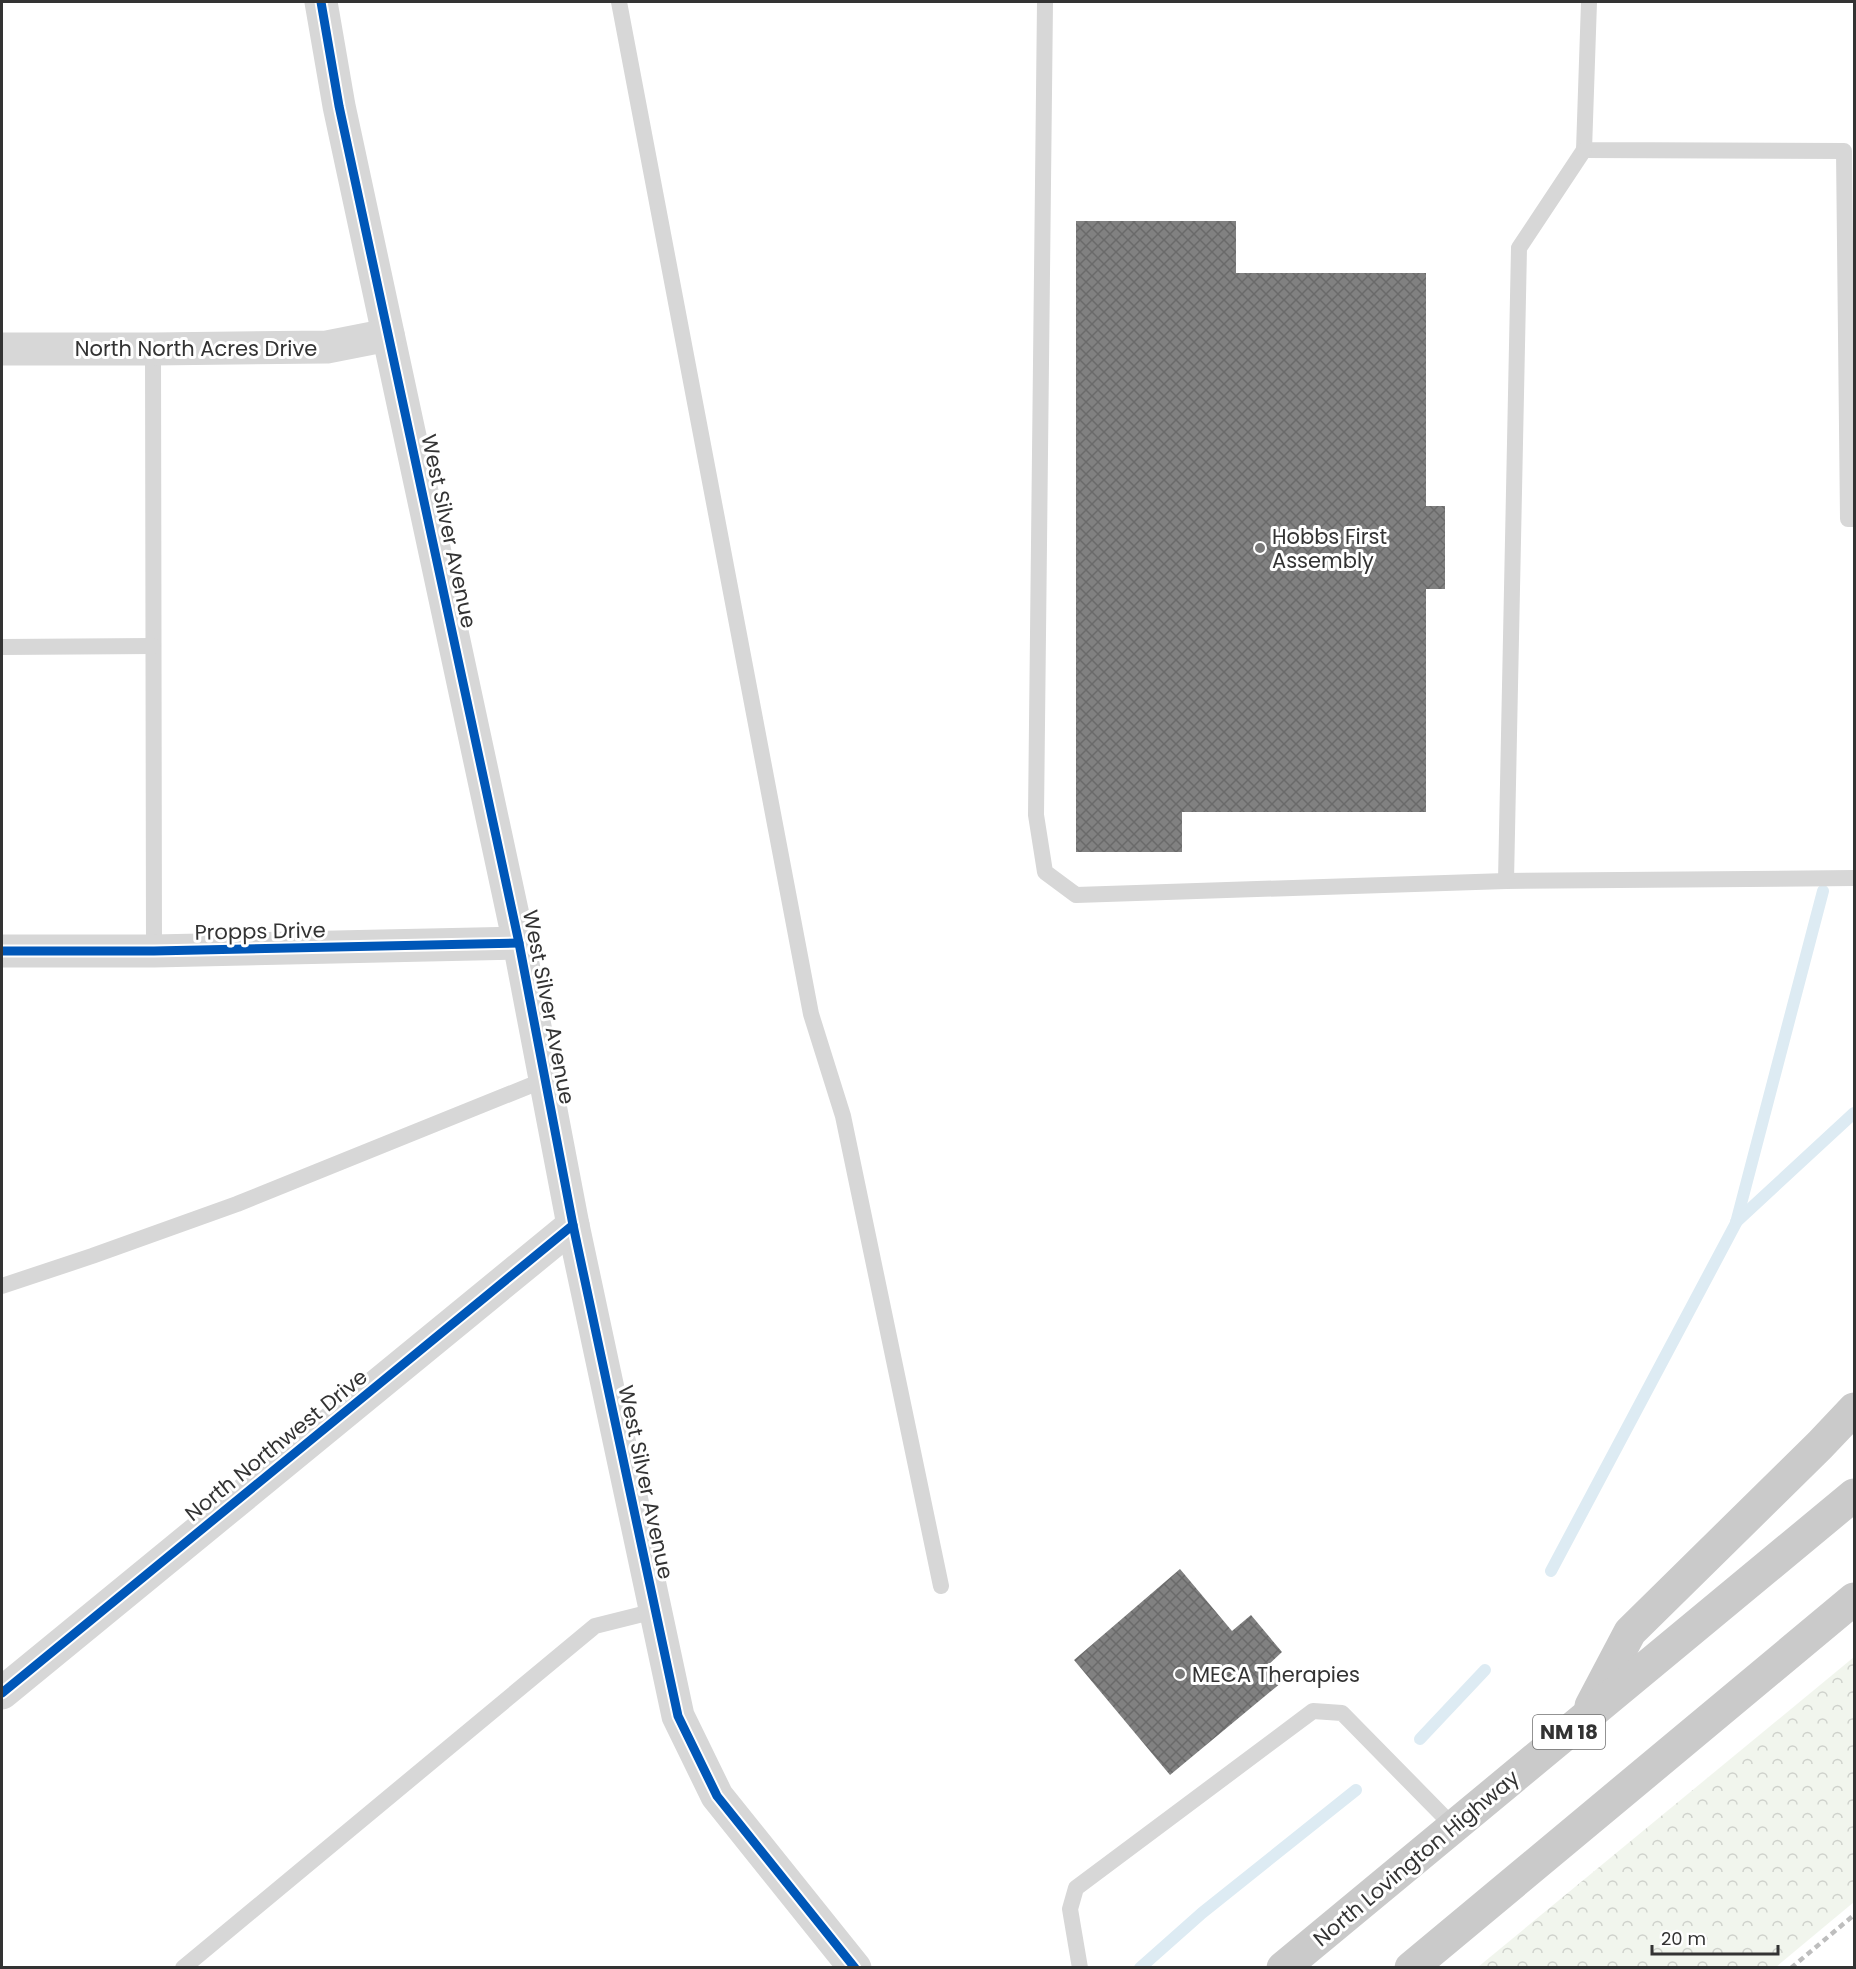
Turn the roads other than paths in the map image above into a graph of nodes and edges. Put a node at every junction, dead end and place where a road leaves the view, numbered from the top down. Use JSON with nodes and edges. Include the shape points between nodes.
{"nodes":[{"id":1,"x":321,"y":2,"type":"edge"},
{"id":2,"x":619,"y":2,"type":"edge"},
{"id":3,"x":1045,"y":2,"type":"edge"},
{"id":4,"x":1589,"y":2,"type":"edge"},
{"id":5,"x":1584,"y":150,"type":"junction"},
{"id":6,"x":388,"y":335,"type":"junction"},
{"id":7,"x":2,"y":349,"type":"edge"},
{"id":8,"x":153,"y":350,"type":"junction"},
{"id":9,"x":1854,"y":519,"type":"edge"},
{"id":10,"x":153,"y":646,"type":"junction"},
{"id":11,"x":2,"y":647,"type":"edge"},
{"id":12,"x":1854,"y":878,"type":"edge"},
{"id":13,"x":1506,"y":880,"type":"junction"},
{"id":14,"x":519,"y":944,"type":"junction"},
{"id":15,"x":2,"y":951,"type":"edge"},
{"id":16,"x":154,"y":951,"type":"junction"},
{"id":17,"x":544,"y":1080,"type":"junction"},
{"id":18,"x":573,"y":1225,"type":"junction"},
{"id":19,"x":2,"y":1286,"type":"edge"},
{"id":20,"x":1854,"y":1409,"type":"edge"},
{"id":21,"x":1854,"y":1496,"type":"edge"},
{"id":22,"x":941,"y":1586,"type":"dead end"},
{"id":23,"x":1854,"y":1599,"type":"edge"},
{"id":24,"x":656,"y":1611,"type":"junction"},
{"id":25,"x":2,"y":1693,"type":"edge"},
{"id":26,"x":1583,"y":1720,"type":"junction"},
{"id":27,"x":1454,"y":1827,"type":"junction"},
{"id":28,"x":183,"y":1968,"type":"edge"},
{"id":29,"x":855,"y":1968,"type":"edge"},
{"id":30,"x":1080,"y":1968,"type":"edge"},
{"id":31,"x":1283,"y":1968,"type":"edge"},
{"id":32,"x":1411,"y":1968,"type":"edge"}],
"edges":[{"from":1,"to":6,"type":"street","name":"West Silver Avenue"},
{"from":2,"to":22,"type":"lane","via":[[812,1014],[843,1116]]},
{"from":3,"to":13,"type":"lane","via":[[1036,814],[1045,872],[1076,895]]},
{"from":4,"to":5,"type":"lane"},
{"from":5,"to":9,"type":"lane","via":[[1845,151],[1848,519]]},
{"from":5,"to":13,"type":"lane","via":[[1519,248]]},
{"from":6,"to":8,"type":"street","name":"North North Acres Drive","via":[[327,347]]},
{"from":6,"to":14,"type":"street","name":"West Silver Avenue"},
{"from":7,"to":8,"type":"street","name":"North North Acres Drive"},
{"from":8,"to":10,"type":"lane"},
{"from":10,"to":11,"type":"lane"},
{"from":10,"to":16,"type":"lane"},
{"from":12,"to":13,"type":"lane"},
{"from":14,"to":16,"type":"street","name":"Propps Drive"},
{"from":14,"to":17,"type":"street","name":"West Silver Avenue"},
{"from":15,"to":16,"type":"street","name":"Propps Drive"},
{"from":17,"to":18,"type":"street","name":"West Silver Avenue"},
{"from":17,"to":19,"type":"lane","via":[[237,1204]]},
{"from":18,"to":24,"type":"street","name":"West Silver Avenue"},
{"from":18,"to":25,"type":"street","name":"North Northwest Drive"},
{"from":20,"to":26,"type":"main road","via":[[1630,1632]]},
{"from":21,"to":26,"type":"main road","name":"North Lovington Highway","number":"NM 18"},
{"from":23,"to":32,"type":"main road"},
{"from":24,"to":28,"type":"lane","via":[[595,1626]]},
{"from":24,"to":29,"type":"street","name":"West Silver Avenue","via":[[678,1716],[717,1796]]},
{"from":26,"to":27,"type":"main road","name":"North Lovington Highway","number":"NM 18"},
{"from":27,"to":30,"type":"lane","via":[[1342,1713],[1312,1712],[1076,1888],[1070,1909]]},
{"from":27,"to":31,"type":"main road","name":"North Lovington Highway","number":"NM 18"}]}
